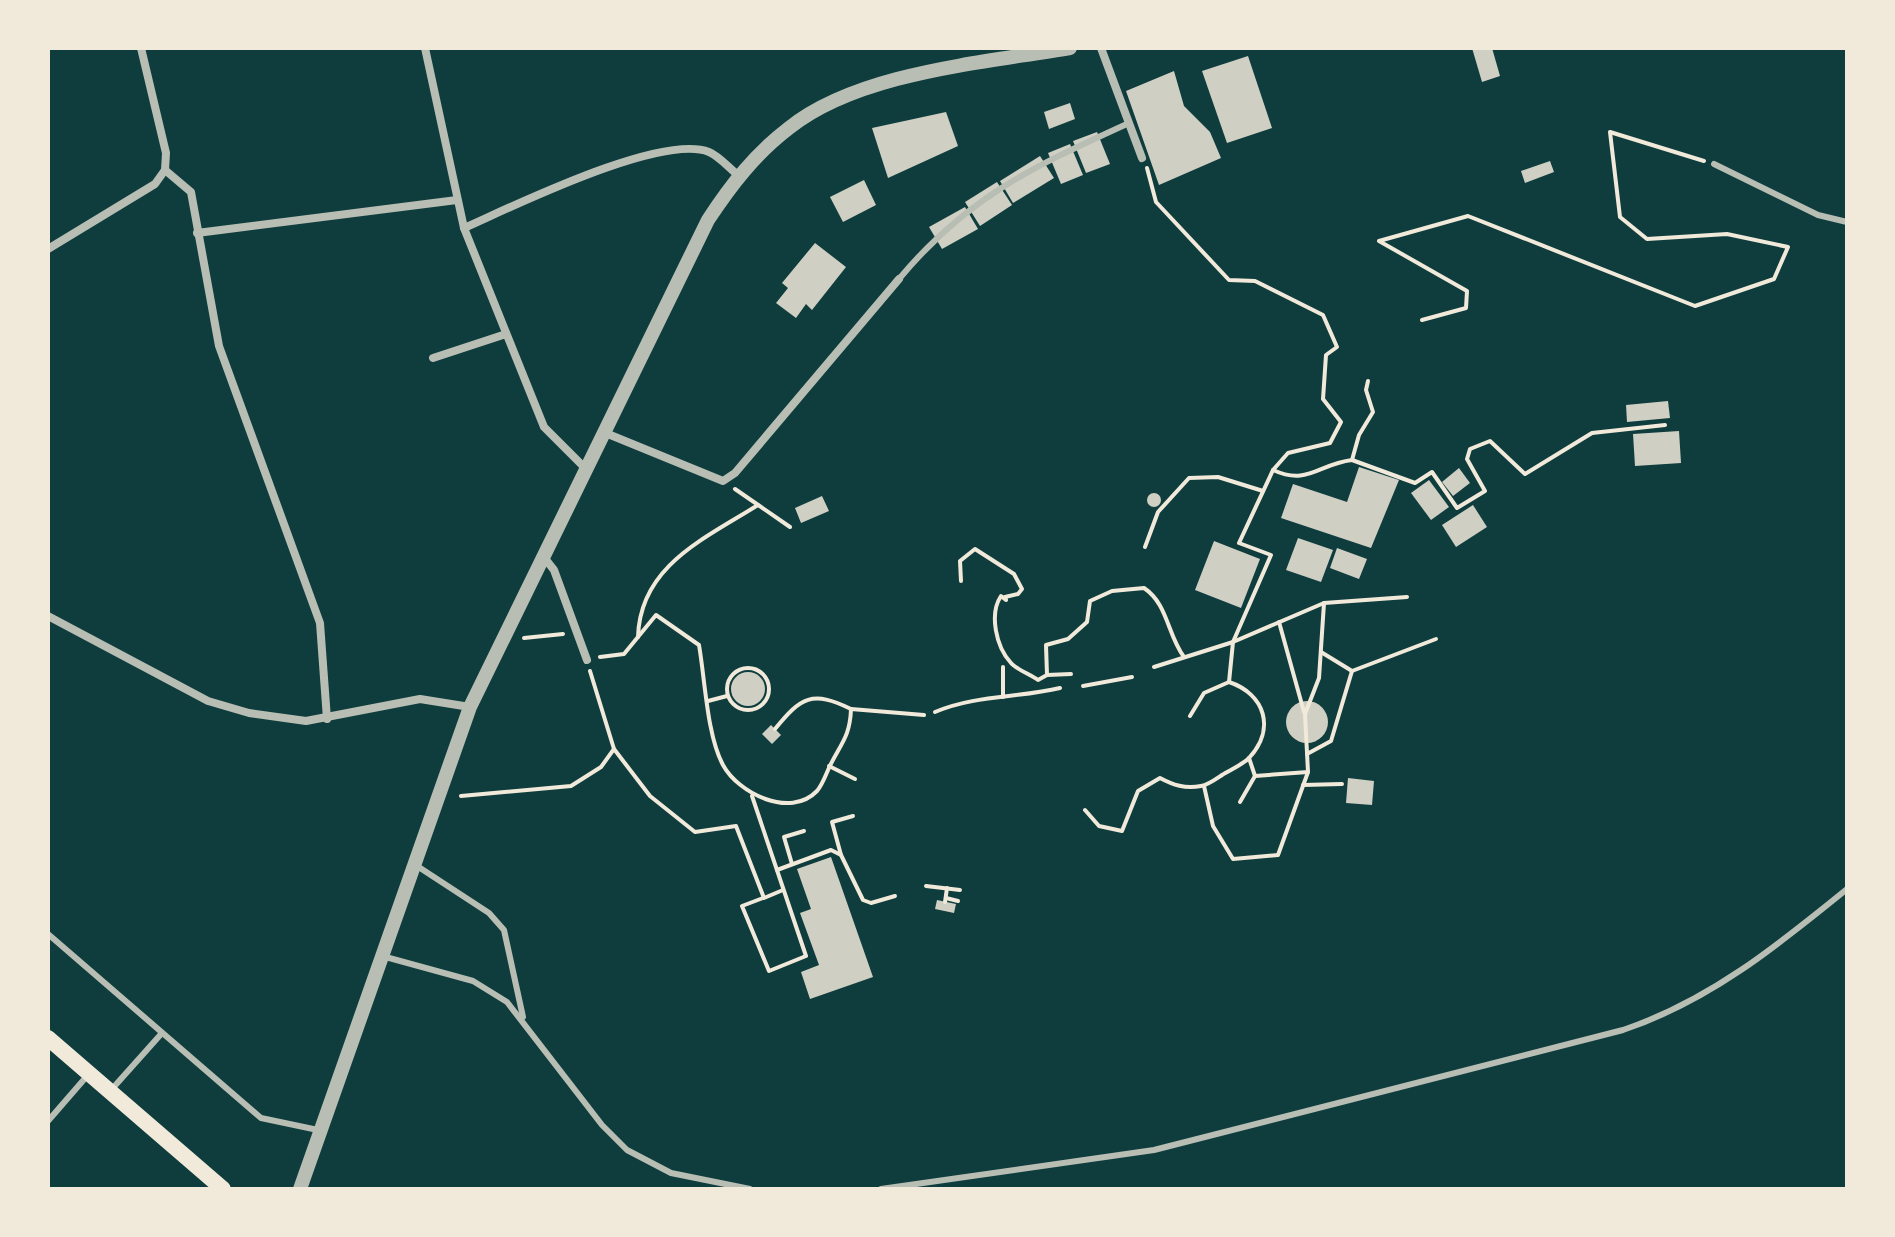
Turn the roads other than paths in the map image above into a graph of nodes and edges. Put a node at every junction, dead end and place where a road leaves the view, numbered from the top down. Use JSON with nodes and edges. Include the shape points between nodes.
{"nodes":[{"id":1,"x":141,"y":48,"type":"edge"},
{"id":2,"x":425,"y":48,"type":"edge"},
{"id":3,"x":1070,"y":48,"type":"edge"},
{"id":4,"x":1101,"y":48,"type":"edge"},
{"id":5,"x":1034,"y":51,"type":"edge"},
{"id":6,"x":1129,"y":123,"type":"junction"},
{"id":7,"x":1142,"y":158,"type":"road end"},
{"id":8,"x":1714,"y":164,"type":"road end"},
{"id":9,"x":165,"y":170,"type":"junction"},
{"id":10,"x":738,"y":175,"type":"junction"},
{"id":11,"x":457,"y":200,"type":"junction"},
{"id":12,"x":1847,"y":222,"type":"edge"},
{"id":13,"x":464,"y":228,"type":"junction"},
{"id":14,"x":197,"y":233,"type":"junction"},
{"id":15,"x":48,"y":249,"type":"edge"},
{"id":16,"x":899,"y":279,"type":"joint"},
{"id":17,"x":506,"y":334,"type":"junction"},
{"id":18,"x":433,"y":358,"type":"dead end"},
{"id":19,"x":603,"y":432,"type":"junction"},
{"id":20,"x":585,"y":468,"type":"junction"},
{"id":21,"x":543,"y":556,"type":"junction"},
{"id":22,"x":48,"y":616,"type":"edge"},
{"id":23,"x":587,"y":660,"type":"road end"},
{"id":24,"x":470,"y":707,"type":"junction"},
{"id":25,"x":327,"y":719,"type":"junction"},
{"id":26,"x":414,"y":864,"type":"junction"},
{"id":27,"x":1847,"y":889,"type":"edge"},
{"id":28,"x":48,"y":934,"type":"edge"},
{"id":29,"x":382,"y":956,"type":"junction"},
{"id":30,"x":524,"y":1021,"type":"junction"},
{"id":31,"x":162,"y":1033,"type":"junction"},
{"id":32,"x":48,"y":1038,"type":"edge"},
{"id":33,"x":89,"y":1074,"type":"junction"},
{"id":34,"x":110,"y":1092,"type":"junction"},
{"id":35,"x":48,"y":1121,"type":"edge"},
{"id":36,"x":320,"y":1131,"type":"junction"},
{"id":37,"x":223,"y":1189,"type":"edge"},
{"id":38,"x":300,"y":1189,"type":"edge"},
{"id":39,"x":750,"y":1189,"type":"edge"},
{"id":40,"x":881,"y":1189,"type":"edge"}],
"edges":[{"from":1,"to":9,"type":"street","via":[[166,153]]},
{"from":2,"to":11,"type":"street"},
{"from":3,"to":5,"type":"street"},
{"from":4,"to":6,"type":"street"},
{"from":5,"to":10,"type":"street","via":[[893,80],[852,95],[791,126]]},
{"from":6,"to":7,"type":"street"},
{"from":6,"to":16,"type":"lane","via":[[983,197],[930,242]]},
{"from":8,"to":12,"type":"lane","via":[[1818,215]]},
{"from":9,"to":14,"type":"street","via":[[191,192]]},
{"from":9,"to":15,"type":"street","via":[[155,184]]},
{"from":10,"to":13,"type":"street","via":[[709,152],[674,149],[584,176]]},
{"from":10,"to":19,"type":"street","via":[[708,220]]},
{"from":11,"to":13,"type":"street"},
{"from":11,"to":14,"type":"street"},
{"from":13,"to":17,"type":"street"},
{"from":14,"to":25,"type":"street","via":[[219,346],[320,623]]},
{"from":16,"to":19,"type":"street","via":[[723,481]]},
{"from":17,"to":18,"type":"street"},
{"from":17,"to":20,"type":"street","via":[[544,427]]},
{"from":19,"to":20,"type":"street"},
{"from":20,"to":21,"type":"street"},
{"from":21,"to":23,"type":"street","via":[[554,570]]},
{"from":21,"to":24,"type":"street"},
{"from":22,"to":25,"type":"street","via":[[208,701],[285,720]]},
{"from":24,"to":25,"type":"street","via":[[420,699]]},
{"from":24,"to":26,"type":"street"},
{"from":26,"to":29,"type":"street"},
{"from":26,"to":30,"type":"lane","via":[[489,913],[504,930]]},
{"from":27,"to":40,"type":"lane","via":[[1728,981],[1668,1015],[1623,1030],[1154,1150]]},
{"from":28,"to":31,"type":"lane"},
{"from":29,"to":30,"type":"lane","via":[[473,981],[507,1002]]},
{"from":29,"to":36,"type":"street"},
{"from":30,"to":39,"type":"lane","via":[[627,1150],[671,1173]]},
{"from":31,"to":34,"type":"lane"},
{"from":31,"to":36,"type":"lane","via":[[261,1118]]},
{"from":32,"to":33,"type":"main road"},
{"from":33,"to":34,"type":"main road"},
{"from":33,"to":35,"type":"lane"},
{"from":34,"to":37,"type":"main road"},
{"from":36,"to":38,"type":"street"}]}
